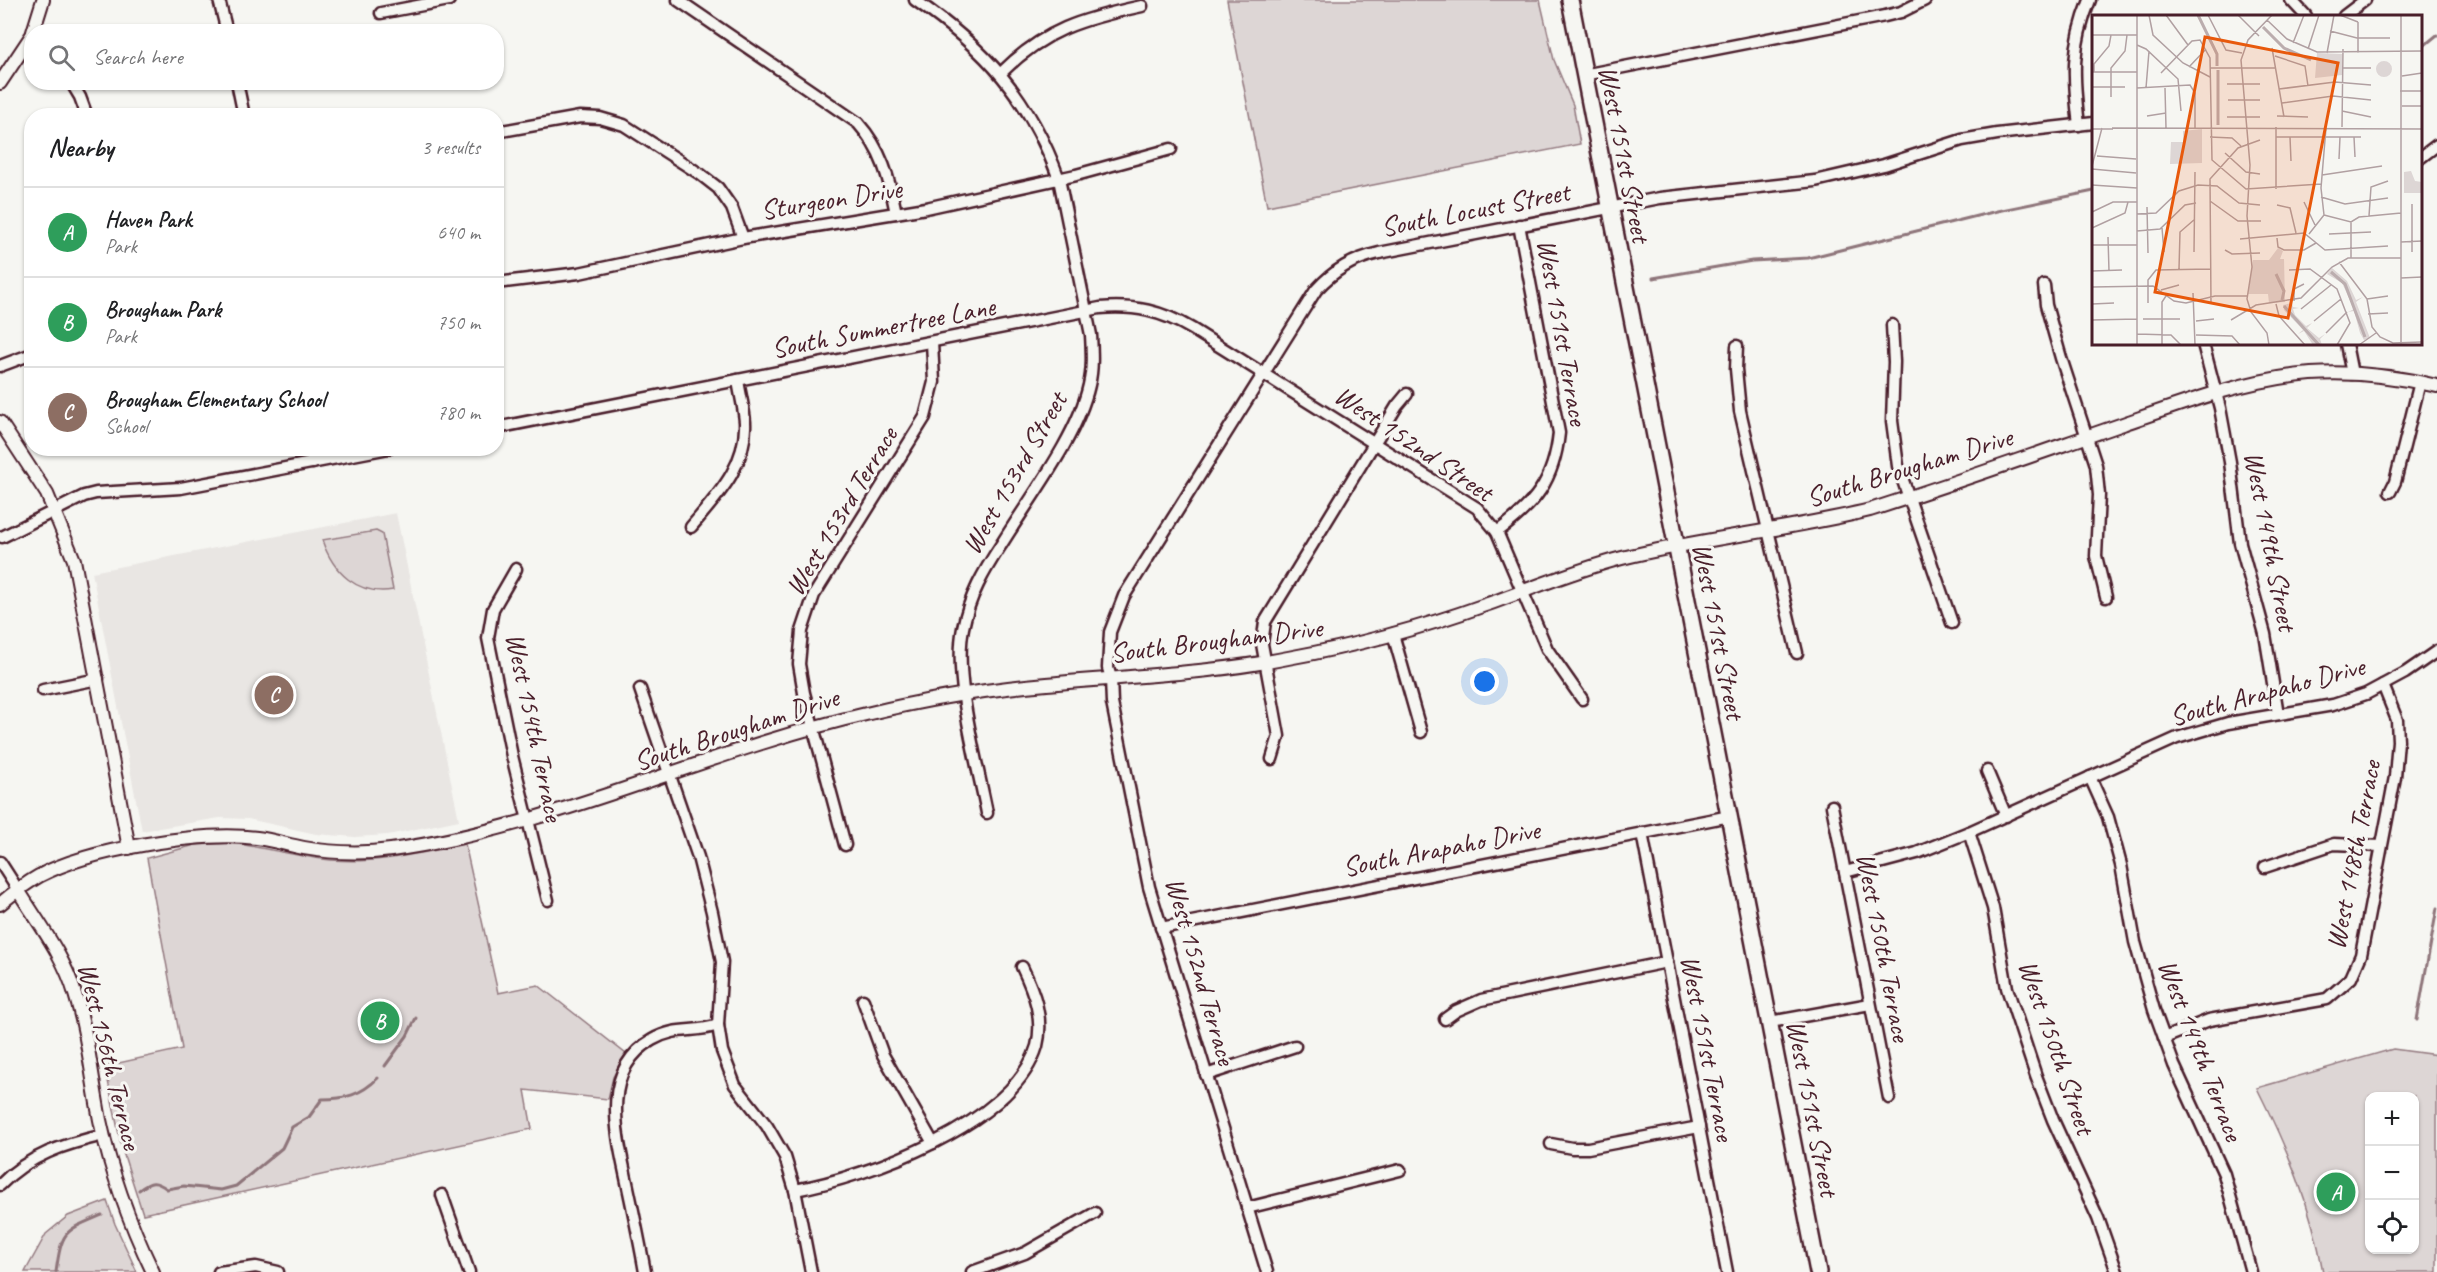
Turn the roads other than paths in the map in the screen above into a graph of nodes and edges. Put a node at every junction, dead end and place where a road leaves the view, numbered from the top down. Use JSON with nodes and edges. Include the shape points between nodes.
{"nodes":[{"id":1,"x":43,"y":0,"type":"edge"},
{"id":2,"x":219,"y":0,"type":"edge"},
{"id":3,"x":449,"y":0,"type":"edge"},
{"id":4,"x":678,"y":0,"type":"edge"},
{"id":5,"x":915,"y":0,"type":"edge"},
{"id":6,"x":1570,"y":0,"type":"edge"},
{"id":7,"x":1925,"y":0,"type":"edge"},
{"id":8,"x":2090,"y":0,"type":"edge"},
{"id":9,"x":2291,"y":0,"type":"edge"},
{"id":10,"x":2365,"y":0,"type":"edge"},
{"id":11,"x":1142,"y":6,"type":"dead end"},
{"id":12,"x":381,"y":14,"type":"dead end"},
{"id":13,"x":2305,"y":15,"type":"edge"},
{"id":14,"x":2345,"y":15,"type":"edge"},
{"id":15,"x":35,"y":24,"type":"edge"},
{"id":16,"x":225,"y":24,"type":"edge"},
{"id":17,"x":24,"y":56,"type":"edge"},
{"id":18,"x":1001,"y":73,"type":"junction"},
{"id":19,"x":1583,"y":75,"type":"junction"},
{"id":20,"x":0,"y":83,"type":"edge"},
{"id":21,"x":76,"y":90,"type":"edge"},
{"id":22,"x":239,"y":90,"type":"edge"},
{"id":23,"x":84,"y":108,"type":"edge"},
{"id":24,"x":242,"y":108,"type":"edge"},
{"id":25,"x":2092,"y":123,"type":"edge"},
{"id":26,"x":2079,"y":125,"type":"junction"},
{"id":27,"x":504,"y":131,"type":"edge"},
{"id":28,"x":2437,"y":145,"type":"edge"},
{"id":29,"x":1171,"y":149,"type":"dead end"},
{"id":30,"x":2422,"y":157,"type":"edge"},
{"id":31,"x":1059,"y":179,"type":"junction"},
{"id":32,"x":1609,"y":207,"type":"junction"},
{"id":33,"x":896,"y":213,"type":"junction"},
{"id":34,"x":1519,"y":225,"type":"junction"},
{"id":35,"x":743,"y":238,"type":"junction"},
{"id":36,"x":504,"y":282,"type":"edge"},
{"id":37,"x":2044,"y":285,"type":"dead end"},
{"id":38,"x":1087,"y":311,"type":"junction"},
{"id":39,"x":1892,"y":325,"type":"dead end"},
{"id":40,"x":932,"y":342,"type":"junction"},
{"id":41,"x":2203,"y":345,"type":"edge"},
{"id":42,"x":2346,"y":345,"type":"edge"},
{"id":43,"x":1737,"y":346,"type":"dead end"},
{"id":44,"x":24,"y":357,"type":"edge"},
{"id":45,"x":0,"y":366,"type":"edge"},
{"id":46,"x":1264,"y":374,"type":"junction"},
{"id":47,"x":2352,"y":374,"type":"junction"},
{"id":48,"x":738,"y":380,"type":"junction"},
{"id":49,"x":2420,"y":382,"type":"junction"},
{"id":50,"x":2437,"y":386,"type":"edge"},
{"id":51,"x":1407,"y":394,"type":"dead end"},
{"id":52,"x":2217,"y":394,"type":"junction"},
{"id":53,"x":0,"y":422,"type":"edge"},
{"id":54,"x":504,"y":426,"type":"edge"},
{"id":55,"x":2087,"y":436,"type":"junction"},
{"id":56,"x":1375,"y":443,"type":"junction"},
{"id":57,"x":312,"y":456,"type":"edge"},
{"id":58,"x":349,"y":456,"type":"edge"},
{"id":59,"x":313,"y":463,"type":"junction"},
{"id":60,"x":2390,"y":492,"type":"dead end"},
{"id":61,"x":1908,"y":498,"type":"junction"},
{"id":62,"x":55,"y":510,"type":"junction"},
{"id":63,"x":691,"y":527,"type":"dead end"},
{"id":64,"x":1767,"y":531,"type":"junction"},
{"id":65,"x":1497,"y":532,"type":"junction"},
{"id":66,"x":2,"y":537,"type":"dead end"},
{"id":67,"x":1677,"y":548,"type":"junction"},
{"id":68,"x":516,"y":569,"type":"dead end"},
{"id":69,"x":1521,"y":591,"type":"junction"},
{"id":70,"x":2106,"y":597,"type":"dead end"},
{"id":71,"x":1952,"y":623,"type":"dead end"},
{"id":72,"x":1393,"y":634,"type":"junction"},
{"id":73,"x":2437,"y":651,"type":"edge"},
{"id":74,"x":1797,"y":653,"type":"dead end"},
{"id":75,"x":1266,"y":662,"type":"junction"},
{"id":76,"x":1111,"y":678,"type":"junction"},
{"id":77,"x":98,"y":680,"type":"junction"},
{"id":78,"x":2383,"y":685,"type":"junction"},
{"id":79,"x":640,"y":689,"type":"dead end"},
{"id":80,"x":43,"y":690,"type":"dead end"},
{"id":81,"x":965,"y":694,"type":"junction"},
{"id":82,"x":1582,"y":699,"type":"dead end"},
{"id":83,"x":2278,"y":714,"type":"junction"},
{"id":84,"x":812,"y":727,"type":"junction"},
{"id":85,"x":1421,"y":732,"type":"dead end"},
{"id":86,"x":1272,"y":759,"type":"dead end"},
{"id":87,"x":1987,"y":771,"type":"dead end"},
{"id":88,"x":670,"y":774,"type":"junction"},
{"id":89,"x":2090,"y":777,"type":"junction"},
{"id":90,"x":1832,"y":806,"type":"dead end"},
{"id":91,"x":987,"y":813,"type":"dead end"},
{"id":92,"x":1730,"y":816,"type":"junction"},
{"id":93,"x":2006,"y":816,"type":"junction"},
{"id":94,"x":528,"y":821,"type":"junction"},
{"id":95,"x":1969,"y":832,"type":"junction"},
{"id":96,"x":1642,"y":833,"type":"junction"},
{"id":97,"x":844,"y":844,"type":"dead end"},
{"id":98,"x":2381,"y":846,"type":"junction"},
{"id":99,"x":129,"y":848,"type":"junction"},
{"id":100,"x":0,"y":862,"type":"edge"},
{"id":101,"x":2265,"y":867,"type":"dead end"},
{"id":102,"x":1845,"y":872,"type":"junction"},
{"id":103,"x":18,"y":890,"type":"junction"},
{"id":104,"x":548,"y":900,"type":"dead end"},
{"id":105,"x":0,"y":904,"type":"edge"},
{"id":106,"x":1161,"y":928,"type":"junction"},
{"id":107,"x":1667,"y":963,"type":"junction"},
{"id":108,"x":1022,"y":967,"type":"dead end"},
{"id":109,"x":863,"y":1000,"type":"dead end"},
{"id":110,"x":1870,"y":1004,"type":"junction"},
{"id":111,"x":1445,"y":1019,"type":"dead end"},
{"id":112,"x":1770,"y":1022,"type":"junction"},
{"id":113,"x":718,"y":1025,"type":"junction"},
{"id":114,"x":2164,"y":1038,"type":"junction"},
{"id":115,"x":1295,"y":1046,"type":"dead end"},
{"id":116,"x":1206,"y":1075,"type":"junction"},
{"id":117,"x":1888,"y":1098,"type":"dead end"},
{"id":118,"x":1699,"y":1127,"type":"junction"},
{"id":119,"x":104,"y":1135,"type":"junction"},
{"id":120,"x":933,"y":1143,"type":"junction"},
{"id":121,"x":1551,"y":1144,"type":"dead end"},
{"id":122,"x":1400,"y":1170,"type":"dead end"},
{"id":123,"x":0,"y":1185,"type":"edge"},
{"id":124,"x":795,"y":1190,"type":"junction"},
{"id":125,"x":442,"y":1196,"type":"dead end"},
{"id":126,"x":1247,"y":1208,"type":"junction"},
{"id":127,"x":1095,"y":1213,"type":"dead end"},
{"id":128,"x":153,"y":1272,"type":"edge"},
{"id":129,"x":219,"y":1272,"type":"edge"},
{"id":130,"x":278,"y":1272,"type":"edge"},
{"id":131,"x":469,"y":1272,"type":"edge"},
{"id":132,"x":645,"y":1272,"type":"edge"},
{"id":133,"x":811,"y":1272,"type":"edge"},
{"id":134,"x":972,"y":1272,"type":"edge"},
{"id":135,"x":1267,"y":1272,"type":"edge"},
{"id":136,"x":1727,"y":1272,"type":"edge"},
{"id":137,"x":1818,"y":1272,"type":"edge"},
{"id":138,"x":2117,"y":1272,"type":"edge"},
{"id":139,"x":2251,"y":1272,"type":"edge"}],
"edges":[{"from":1,"to":15,"type":"street"},
{"from":2,"to":16,"type":"street"},
{"from":3,"to":12,"type":"street"},
{"from":4,"to":33,"type":"street","via":[[858,123],[874,142],[885,165]]},
{"from":5,"to":18,"type":"street","name":"West 153rd Street","via":[[970,41]]},
{"from":6,"to":19,"type":"main road","name":"West 151st Street"},
{"from":7,"to":19,"type":"street","via":[[1885,16]]},
{"from":8,"to":26,"type":"street","via":[[2075,44],[2073,67]]},
{"from":9,"to":13,"type":"street"},
{"from":10,"to":14,"type":"street"},
{"from":11,"to":18,"type":"street","via":[[1088,18],[1054,32],[1024,51]]},
{"from":17,"to":20,"type":"street"},
{"from":18,"to":31,"type":"street","name":"West 153rd Street","via":[[1032,118]]},
{"from":19,"to":32,"type":"main road","name":"West 151st Street"},
{"from":21,"to":23,"type":"street"},
{"from":22,"to":24,"type":"street"},
{"from":25,"to":26,"type":"street","name":"South Locust Street"},
{"from":26,"to":32,"type":"street","name":"South Locust Street","via":[[1962,140],[1884,165],[1815,181],[1705,191]]},
{"from":27,"to":35,"type":"street","via":[[580,117],[624,125],[718,188],[732,208]]},
{"from":28,"to":30,"type":"street"},
{"from":29,"to":31,"type":"street","name":"Sturgeon Drive"},
{"from":31,"to":33,"type":"street","name":"Sturgeon Drive"},
{"from":31,"to":38,"type":"street","name":"West 153rd Street"},
{"from":32,"to":34,"type":"street","name":"South Locust Street"},
{"from":32,"to":67,"type":"main road","name":"West 151st Street"},
{"from":33,"to":35,"type":"street","name":"Sturgeon Drive"},
{"from":34,"to":46,"type":"street","name":"South Locust Street","via":[[1349,262],[1316,290]]},
{"from":34,"to":65,"type":"street","name":"West 151st Terrace","via":[[1559,433],[1553,465],[1541,492]]},
{"from":35,"to":36,"type":"street","name":"Sturgeon Drive","via":[[579,273]]},
{"from":37,"to":55,"type":"street","via":[[2061,358]]},
{"from":38,"to":40,"type":"street","name":"South Summertree Lane"},
{"from":38,"to":46,"type":"street","name":"South Summertree Lane","via":[[1119,306],[1158,312],[1185,324]]},
{"from":38,"to":81,"type":"street","name":"West 153rd Street","via":[[1092,359],[1083,406],[975,589],[962,630],[960,656]]},
{"from":39,"to":61,"type":"street","via":[[1892,421],[1898,466]]},
{"from":40,"to":48,"type":"street","name":"South Summertree Lane"},
{"from":40,"to":84,"type":"street","name":"West 153rd Terrace","via":[[933,392],[925,417],[819,586],[805,617],[799,664]]},
{"from":41,"to":52,"type":"street","name":"West 149th Street"},
{"from":42,"to":47,"type":"street"},
{"from":43,"to":64,"type":"street","via":[[1739,403]]},
{"from":44,"to":45,"type":"street"},
{"from":46,"to":56,"type":"street","name":"West 152nd Street"},
{"from":46,"to":76,"type":"street","name":"South Locust Street","via":[[1116,612],[1107,649]]},
{"from":47,"to":49,"type":"street","name":"South Brougham Drive","via":[[2387,375]]},
{"from":47,"to":52,"type":"street","name":"South Brougham Drive","via":[[2290,377]]},
{"from":48,"to":54,"type":"street","name":"South Summertree Lane"},
{"from":48,"to":63,"type":"street","via":[[745,423],[740,459],[726,485]]},
{"from":49,"to":50,"type":"street","name":"South Brougham Drive"},
{"from":49,"to":60,"type":"street"},
{"from":51,"to":56,"type":"street"},
{"from":52,"to":55,"type":"street","name":"South Brougham Drive"},
{"from":52,"to":83,"type":"street","name":"West 149th Street","via":[[2240,543],[2265,634]]},
{"from":53,"to":62,"type":"street"},
{"from":55,"to":61,"type":"street","name":"South Brougham Drive"},
{"from":55,"to":70,"type":"street","via":[[2096,465],[2096,556]]},
{"from":56,"to":65,"type":"street","name":"West 152nd Street","via":[[1477,508]]},
{"from":56,"to":75,"type":"street","via":[[1265,622],[1262,644]]},
{"from":57,"to":59,"type":"street"},
{"from":58,"to":59,"type":"street"},
{"from":59,"to":62,"type":"street","via":[[181,488],[96,493]]},
{"from":61,"to":64,"type":"street","name":"South Brougham Drive","via":[[1833,519]]},
{"from":61,"to":71,"type":"street"},
{"from":62,"to":66,"type":"street"},
{"from":62,"to":77,"type":"street","via":[[74,560]]},
{"from":64,"to":67,"type":"street","name":"South Brougham Drive"},
{"from":64,"to":74,"type":"street"},
{"from":65,"to":69,"type":"street","name":"West 152nd Street"},
{"from":67,"to":69,"type":"street","name":"South Brougham Drive","via":[[1603,564]]},
{"from":67,"to":92,"type":"main road","name":"West 151st Street"},
{"from":68,"to":94,"type":"street","name":"West 154th Terrace","via":[[493,609],[488,638]]},
{"from":69,"to":72,"type":"street","name":"South Brougham Drive"},
{"from":69,"to":82,"type":"street","name":"West 152nd Street","via":[[1546,649]]},
{"from":72,"to":75,"type":"street","name":"South Brougham Drive"},
{"from":72,"to":85,"type":"street"},
{"from":73,"to":78,"type":"street","name":"South Arapaho Drive"},
{"from":75,"to":76,"type":"street","name":"South Brougham Drive"},
{"from":75,"to":86,"type":"street","via":[[1279,736]]},
{"from":76,"to":81,"type":"street","name":"South Brougham Drive"},
{"from":76,"to":106,"type":"street","name":"West 152nd Terrace","via":[[1128,784]]},
{"from":77,"to":80,"type":"street"},
{"from":77,"to":99,"type":"street"},
{"from":78,"to":83,"type":"street","name":"South Arapaho Drive","via":[[2333,705]]},
{"from":78,"to":98,"type":"street","name":"West 148th Terrace","via":[[2397,720],[2398,741]]},
{"from":79,"to":88,"type":"street"},
{"from":81,"to":84,"type":"street","name":"South Brougham Drive"},
{"from":81,"to":91,"type":"street","name":"West 153rd Street"},
{"from":83,"to":89,"type":"street","name":"South Arapaho Drive","via":[[2177,738]]},
{"from":84,"to":88,"type":"street","name":"South Brougham Drive"},
{"from":84,"to":97,"type":"street","name":"West 153rd Terrace"},
{"from":87,"to":93,"type":"street"},
{"from":88,"to":94,"type":"street","name":"South Brougham Drive"},
{"from":88,"to":113,"type":"street","via":[[698,857],[720,952]]},
{"from":89,"to":93,"type":"street","name":"South Arapaho Drive"},
{"from":89,"to":114,"type":"street","name":"West 149th Terrace","via":[[2111,827],[2134,942]]},
{"from":90,"to":102,"type":"street","name":"West 150th Terrace"},
{"from":92,"to":96,"type":"street","name":"South Arapaho Drive"},
{"from":92,"to":112,"type":"main road","name":"West 151st Street"},
{"from":93,"to":95,"type":"street","name":"South Arapaho Drive"},
{"from":94,"to":99,"type":"street","name":"South Brougham Drive","via":[[384,851],[319,850],[234,835]]},
{"from":94,"to":104,"type":"street","name":"West 154th Terrace"},
{"from":95,"to":102,"type":"street","name":"South Arapaho Drive","via":[[1917,853]]},
{"from":95,"to":138,"type":"street","name":"West 150th Street","via":[[1993,908],[2007,988],[2036,1076],[2098,1218]]},
{"from":96,"to":106,"type":"street","name":"South Arapaho Drive"},
{"from":96,"to":107,"type":"street","name":"West 151st Terrace"},
{"from":98,"to":101,"type":"street","via":[[2334,844]]},
{"from":98,"to":114,"type":"street","name":"West 148th Terrace","via":[[2361,955],[2340,991],[2327,999],[2209,1020]]},
{"from":99,"to":103,"type":"street","name":"South Brougham Drive","via":[[63,866]]},
{"from":100,"to":103,"type":"street","name":"West 156th Terrace"},
{"from":102,"to":110,"type":"street","name":"West 150th Terrace"},
{"from":103,"to":105,"type":"street","name":"South Brougham Drive"},
{"from":103,"to":119,"type":"street","name":"West 156th Terrace","via":[[59,954],[75,994]]},
{"from":106,"to":116,"type":"street","name":"West 152nd Terrace"},
{"from":107,"to":111,"type":"street","via":[[1481,999]]},
{"from":107,"to":118,"type":"street","name":"West 151st Terrace"},
{"from":108,"to":120,"type":"street","via":[[1038,1010],[1037,1044],[1031,1062],[1012,1088]]},
{"from":109,"to":120,"type":"street","via":[[884,1055]]},
{"from":110,"to":112,"type":"street"},
{"from":110,"to":117,"type":"street","name":"West 150th Terrace"},
{"from":112,"to":137,"type":"main road","name":"West 151st Street"},
{"from":113,"to":124,"type":"street","via":[[722,1051],[735,1085],[776,1141]]},
{"from":113,"to":132,"type":"street","via":[[676,1029],[649,1041],[622,1073],[616,1126]]},
{"from":114,"to":139,"type":"street","name":"West 149th Terrace","via":[[2224,1174]]},
{"from":115,"to":116,"type":"street"},
{"from":116,"to":126,"type":"street","name":"West 152nd Terrace"},
{"from":118,"to":121,"type":"street","via":[[1588,1148]]},
{"from":118,"to":136,"type":"street","name":"West 151st Terrace"},
{"from":119,"to":123,"type":"street","via":[[42,1154]]},
{"from":119,"to":128,"type":"street","name":"West 156th Terrace","via":[[128,1217]]},
{"from":120,"to":124,"type":"street","via":[[841,1180]]},
{"from":122,"to":126,"type":"street"},
{"from":124,"to":133,"type":"street"},
{"from":125,"to":131,"type":"street"},
{"from":126,"to":135,"type":"street","name":"West 152nd Terrace"},
{"from":127,"to":134,"type":"street","via":[[1025,1253]]},
{"from":129,"to":130,"type":"street","via":[[256,1267]]}]}
